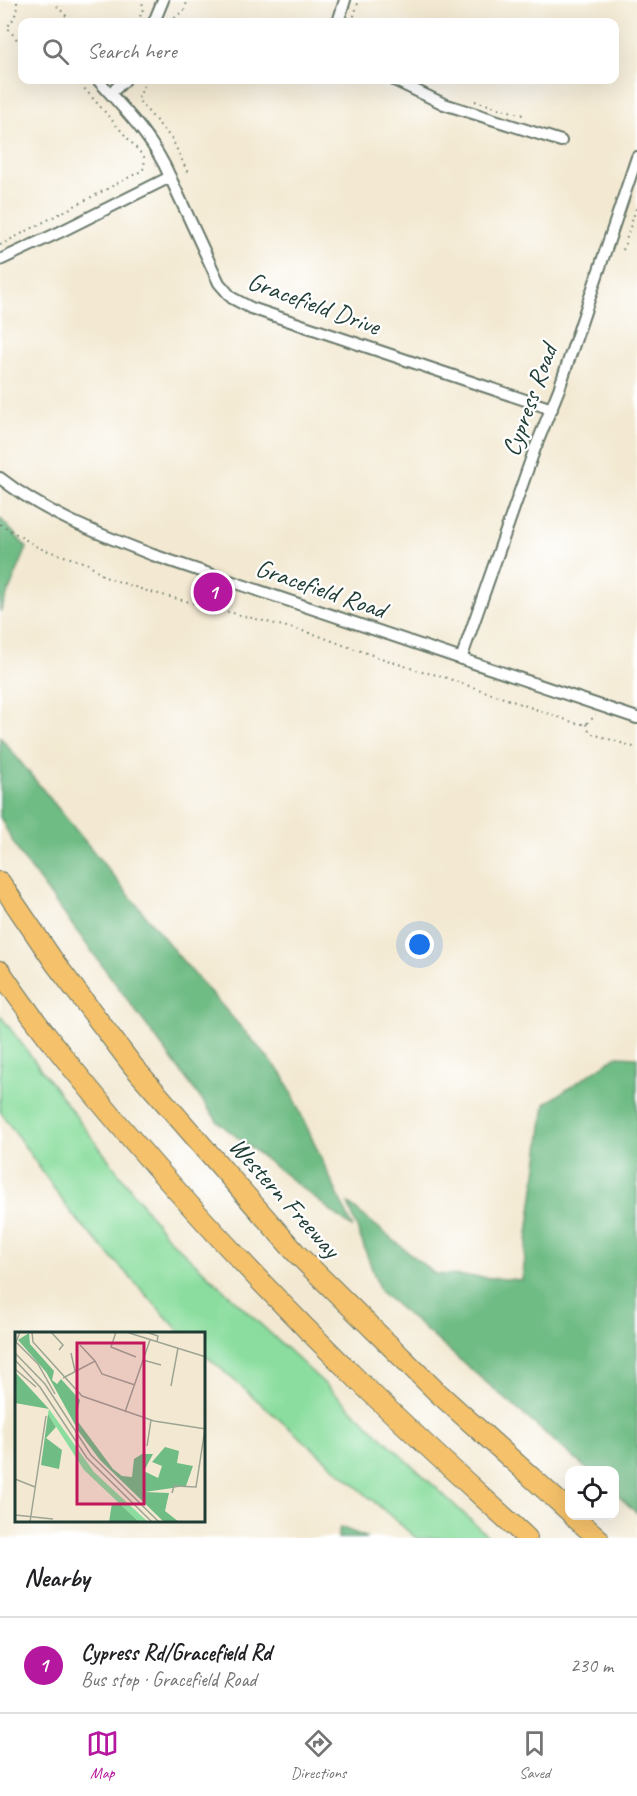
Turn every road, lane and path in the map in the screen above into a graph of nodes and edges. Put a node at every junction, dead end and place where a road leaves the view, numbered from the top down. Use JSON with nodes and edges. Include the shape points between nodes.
{"nodes":[{"id":1,"x":142,"y":0,"type":"edge"},
{"id":2,"x":163,"y":0,"type":"edge"},
{"id":3,"x":188,"y":0,"type":"edge"},
{"id":4,"x":345,"y":0,"type":"edge"},
{"id":5,"x":359,"y":0,"type":"edge"},
{"id":6,"x":17,"y":2,"type":"dead end"},
{"id":7,"x":57,"y":6,"type":"dead end"},
{"id":8,"x":68,"y":18,"type":"edge"},
{"id":9,"x":140,"y":18,"type":"edge"},
{"id":10,"x":156,"y":18,"type":"edge"},
{"id":11,"x":175,"y":18,"type":"edge"},
{"id":12,"x":339,"y":18,"type":"edge"},
{"id":13,"x":353,"y":18,"type":"edge"},
{"id":14,"x":18,"y":41,"type":"edge"},
{"id":15,"x":80,"y":84,"type":"edge"},
{"id":16,"x":102,"y":84,"type":"edge"},
{"id":17,"x":121,"y":84,"type":"edge"},
{"id":18,"x":144,"y":84,"type":"edge"},
{"id":19,"x":402,"y":84,"type":"edge"},
{"id":20,"x":111,"y":93,"type":"junction"},
{"id":21,"x":474,"y":100,"type":"dead end"},
{"id":22,"x":526,"y":116,"type":"dead end"},
{"id":23,"x":561,"y":141,"type":"dead end"},
{"id":24,"x":636,"y":162,"type":"edge"},
{"id":25,"x":188,"y":173,"type":"dead end"},
{"id":26,"x":170,"y":177,"type":"junction"},
{"id":27,"x":637,"y":206,"type":"edge"},
{"id":28,"x":0,"y":244,"type":"edge"},
{"id":29,"x":623,"y":250,"type":"dead end"},
{"id":30,"x":0,"y":260,"type":"edge"},
{"id":31,"x":552,"y":409,"type":"junction"},
{"id":32,"x":0,"y":478,"type":"edge"},
{"id":33,"x":0,"y":524,"type":"edge"},
{"id":34,"x":461,"y":659,"type":"junction"},
{"id":35,"x":605,"y":707,"type":"junction"},
{"id":36,"x":637,"y":718,"type":"edge"},
{"id":37,"x":586,"y":724,"type":"junction"},
{"id":38,"x":637,"y":748,"type":"edge"},
{"id":39,"x":0,"y":882,"type":"edge"},
{"id":40,"x":0,"y":971,"type":"edge"},
{"id":41,"x":565,"y":1507,"type":"edge"},
{"id":42,"x":578,"y":1520,"type":"edge"},
{"id":43,"x":527,"y":1538,"type":"edge"},
{"id":44,"x":598,"y":1538,"type":"edge"}],
"edges":[{"from":1,"to":9,"type":"path"},
{"from":2,"to":10,"type":"street"},
{"from":3,"to":11,"type":"path"},
{"from":4,"to":12,"type":"street"},
{"from":5,"to":13,"type":"path"},
{"from":6,"to":14,"type":"path","via":[[13,21],[6,27]]},
{"from":7,"to":8,"type":"path"},
{"from":15,"to":28,"type":"path","via":[[144,157],[143,170]]},
{"from":16,"to":20,"type":"street","name":"Gracefield Drive"},
{"from":17,"to":20,"type":"street"},
{"from":18,"to":25,"type":"path","via":[[138,100],[172,139]]},
{"from":19,"to":23,"type":"street","via":[[444,104]]},
{"from":20,"to":26,"type":"street","name":"Gracefield Drive","via":[[150,140]]},
{"from":21,"to":22,"type":"path"},
{"from":24,"to":31,"type":"street","name":"Cypress Road"},
{"from":26,"to":30,"type":"street"},
{"from":26,"to":31,"type":"street","name":"Gracefield Drive","via":[[216,276],[236,301]]},
{"from":27,"to":29,"type":"path"},
{"from":31,"to":34,"type":"street","name":"Cypress Road"},
{"from":32,"to":34,"type":"street","name":"Gracefield Road","via":[[22,495],[98,534]]},
{"from":33,"to":37,"type":"path","via":[[39,548],[89,564],[105,577],[314,634]]},
{"from":34,"to":35,"type":"street","name":"Gracefield Road"},
{"from":35,"to":36,"type":"street","name":"Gracefield Road"},
{"from":35,"to":37,"type":"path"},
{"from":37,"to":38,"type":"path","via":[[590,733]]},
{"from":39,"to":41,"type":"highway","name":"Western Freeway","via":[[133,1066],[296,1252],[436,1391]]},
{"from":40,"to":43,"type":"highway","via":[[28,1013],[97,1098],[222,1243],[362,1384]]},
{"from":42,"to":44,"type":"highway"}]}
